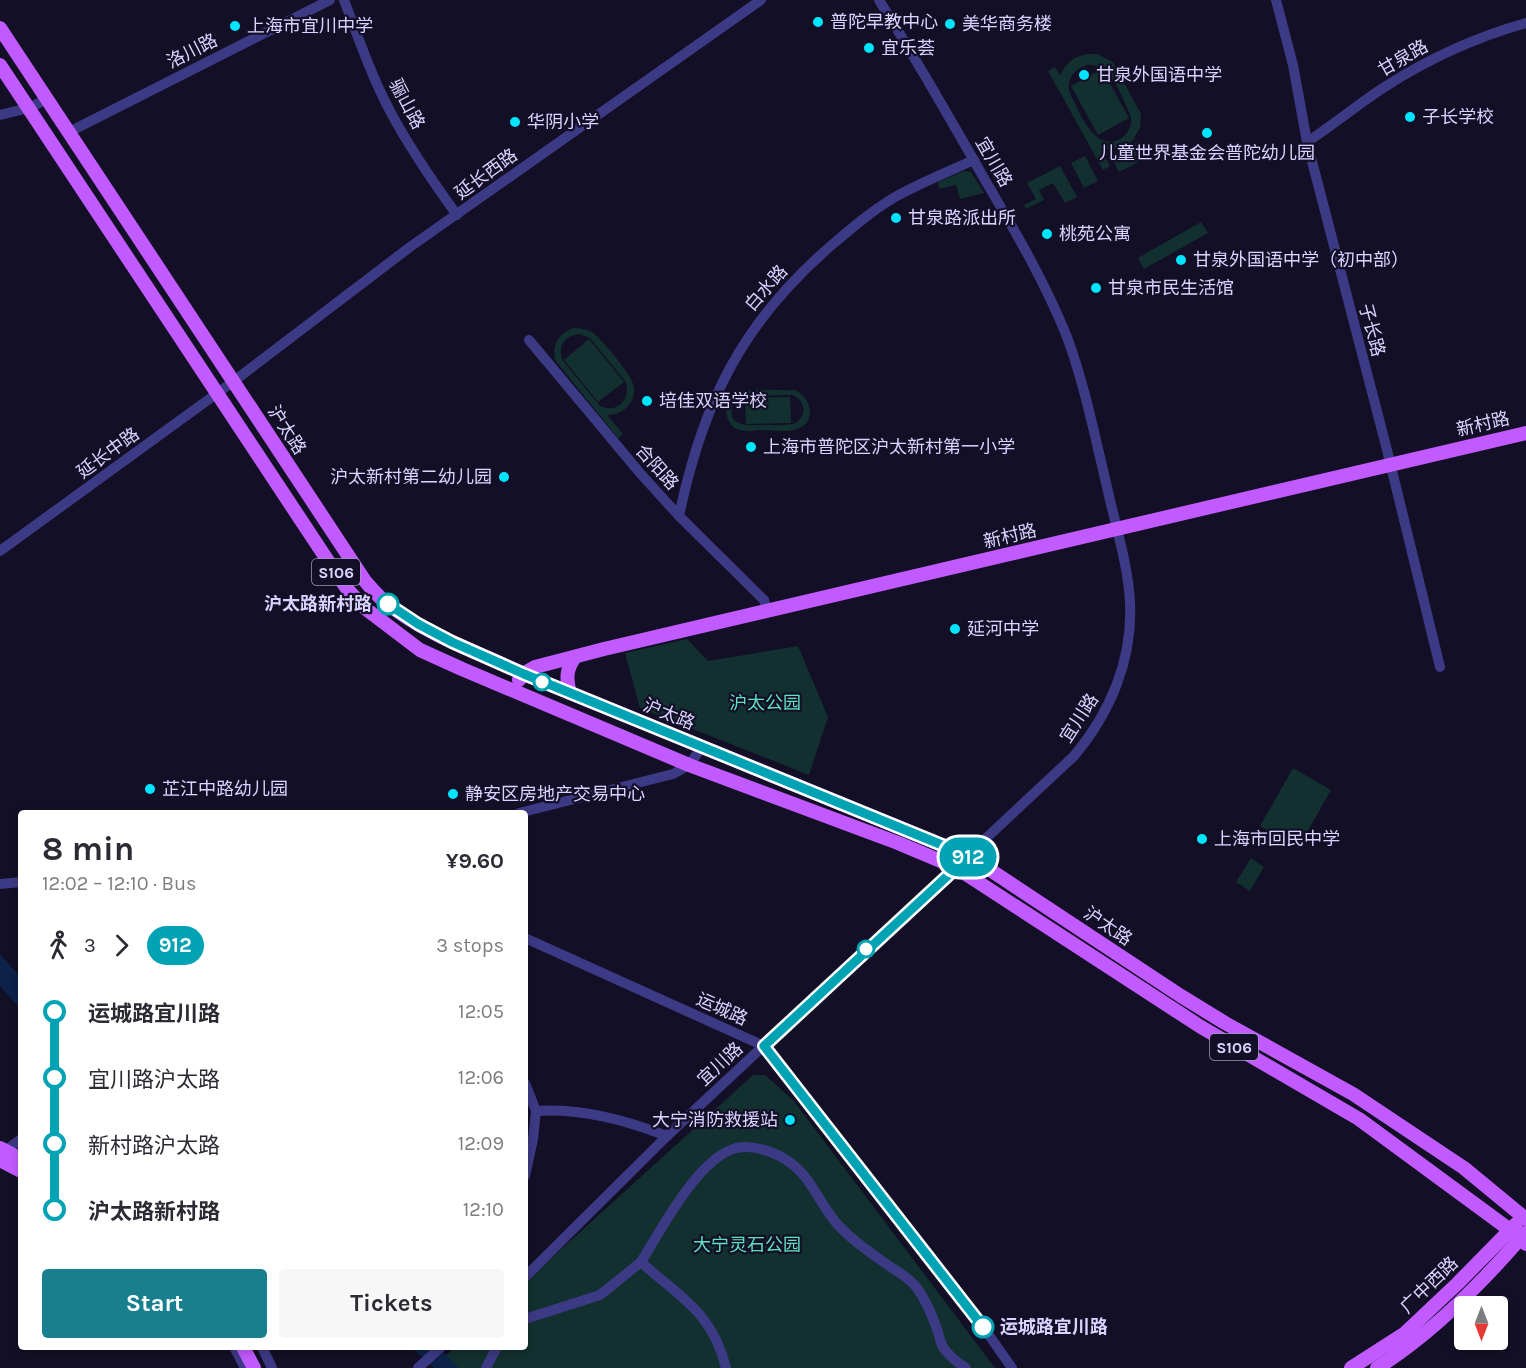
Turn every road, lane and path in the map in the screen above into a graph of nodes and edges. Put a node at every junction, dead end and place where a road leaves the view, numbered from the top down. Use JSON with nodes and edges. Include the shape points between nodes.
{"nodes":[{"id":1,"x":330,"y":0,"type":"edge"},
{"id":2,"x":344,"y":0,"type":"edge"},
{"id":3,"x":761,"y":0,"type":"edge"},
{"id":4,"x":879,"y":0,"type":"edge"},
{"id":5,"x":1276,"y":0,"type":"edge"},
{"id":6,"x":1526,"y":22,"type":"edge"},
{"id":7,"x":0,"y":28,"type":"edge"},
{"id":8,"x":0,"y":65,"type":"edge"},
{"id":9,"x":47,"y":99,"type":"junction"},
{"id":10,"x":29,"y":108,"type":"junction"},
{"id":11,"x":0,"y":115,"type":"edge"},
{"id":12,"x":69,"y":132,"type":"junction"},
{"id":13,"x":1307,"y":142,"type":"junction"},
{"id":14,"x":974,"y":160,"type":"junction"},
{"id":15,"x":457,"y":216,"type":"junction"},
{"id":16,"x":529,"y":340,"type":"dead end"},
{"id":17,"x":234,"y":381,"type":"junction"},
{"id":18,"x":218,"y":394,"type":"junction"},
{"id":19,"x":1526,"y":433,"type":"edge"},
{"id":20,"x":1390,"y":464,"type":"junction"},
{"id":21,"x":679,"y":516,"type":"junction"},
{"id":22,"x":1116,"y":529,"type":"junction"},
{"id":23,"x":0,"y":551,"type":"edge"},
{"id":24,"x":766,"y":610,"type":"junction"},
{"id":25,"x":575,"y":657,"type":"junction"},
{"id":26,"x":1440,"y":667,"type":"dead end"},
{"id":27,"x":524,"y":674,"type":"junction"},
{"id":28,"x":511,"y":690,"type":"junction"},
{"id":29,"x":570,"y":693,"type":"junction"},
{"id":30,"x":702,"y":747,"type":"junction"},
{"id":31,"x":689,"y":765,"type":"junction"},
{"id":32,"x":528,"y":811,"type":"edge"},
{"id":33,"x":969,"y":856,"type":"junction"},
{"id":34,"x":955,"y":867,"type":"junction"},
{"id":35,"x":18,"y":882,"type":"edge"},
{"id":36,"x":0,"y":884,"type":"edge"},
{"id":37,"x":528,"y":939,"type":"edge"},
{"id":38,"x":764,"y":1046,"type":"junction"},
{"id":39,"x":528,"y":1091,"type":"edge"},
{"id":40,"x":536,"y":1111,"type":"junction"},
{"id":41,"x":667,"y":1136,"type":"junction"},
{"id":42,"x":18,"y":1142,"type":"edge"},
{"id":43,"x":1,"y":1153,"type":"edge"},
{"id":44,"x":18,"y":1157,"type":"edge"},
{"id":45,"x":528,"y":1162,"type":"edge"},
{"id":46,"x":18,"y":1167,"type":"edge"},
{"id":47,"x":1525,"y":1216,"type":"edge"},
{"id":48,"x":1521,"y":1236,"type":"edge"},
{"id":49,"x":641,"y":1262,"type":"junction"},
{"id":50,"x":528,"y":1274,"type":"edge"},
{"id":51,"x":528,"y":1318,"type":"edge"},
{"id":52,"x":236,"y":1350,"type":"edge"},
{"id":53,"x":245,"y":1350,"type":"edge"},
{"id":54,"x":255,"y":1350,"type":"edge"},
{"id":55,"x":263,"y":1350,"type":"edge"},
{"id":56,"x":438,"y":1350,"type":"edge"},
{"id":57,"x":495,"y":1350,"type":"edge"},
{"id":58,"x":420,"y":1366,"type":"edge"},
{"id":59,"x":245,"y":1368,"type":"edge"},
{"id":60,"x":254,"y":1368,"type":"edge"},
{"id":61,"x":264,"y":1368,"type":"edge"},
{"id":62,"x":272,"y":1368,"type":"edge"},
{"id":63,"x":486,"y":1368,"type":"edge"},
{"id":64,"x":726,"y":1368,"type":"edge"},
{"id":65,"x":966,"y":1368,"type":"edge"},
{"id":66,"x":1011,"y":1368,"type":"edge"},
{"id":67,"x":1351,"y":1368,"type":"edge"},
{"id":68,"x":1377,"y":1368,"type":"edge"}],
"edges":[{"from":1,"to":12,"type":"street","name":"洛川路"},
{"from":2,"to":15,"type":"street","name":"骊山路","via":[[390,111]]},
{"from":3,"to":15,"type":"street","name":"延长西路"},
{"from":4,"to":14,"type":"street","name":"宜川路"},
{"from":5,"to":13,"type":"street","name":"子长路"},
{"from":6,"to":13,"type":"street","name":"甘泉路","via":[[1458,47],[1415,69]]},
{"from":7,"to":9,"type":"main road","name":"沪太路","number":"S106"},
{"from":8,"to":10,"type":"main road","name":"沪太路","number":"S106"},
{"from":9,"to":10,"type":"street"},
{"from":9,"to":12,"type":"main road","name":"沪太路","number":"S106"},
{"from":10,"to":11,"type":"street"},
{"from":10,"to":18,"type":"main road","name":"沪太路","number":"S106"},
{"from":12,"to":17,"type":"main road","name":"沪太路","number":"S106"},
{"from":13,"to":20,"type":"street","name":"子长路"},
{"from":14,"to":21,"type":"street","name":"白水路","via":[[908,190],[874,211],[816,259],[770,306],[717,392],[694,456]]},
{"from":14,"to":22,"type":"street","name":"宜川路","via":[[1044,285],[1067,339],[1084,390]]},
{"from":15,"to":17,"type":"street","name":"延长西路","via":[[410,247]]},
{"from":16,"to":21,"type":"street","name":"合阳路"},
{"from":17,"to":18,"type":"street","name":"延长中路"},
{"from":17,"to":27,"type":"main road","name":"沪太路","number":"S106","via":[[365,581],[386,603],[452,642]]},
{"from":18,"to":23,"type":"street","name":"延长中路"},
{"from":18,"to":28,"type":"main road","name":"沪太路","number":"S106","via":[[348,590],[366,609],[420,650]]},
{"from":19,"to":20,"type":"main road","name":"新村路"},
{"from":20,"to":22,"type":"main road","name":"新村路"},
{"from":20,"to":26,"type":"street","name":"子长路"},
{"from":21,"to":24,"type":"street","name":"合阳路","via":[[764,600]]},
{"from":22,"to":24,"type":"main road","name":"新村路"},
{"from":22,"to":33,"type":"street","name":"宜川路","via":[[1128,583],[1130,616],[1126,658],[1113,695],[1074,756]]},
{"from":24,"to":25,"type":"main road","name":"新村路"},
{"from":25,"to":27,"type":"main road","name":"新村路","via":[[535,667]]},
{"from":25,"to":29,"type":"main road","via":[[567,679]]},
{"from":27,"to":28,"type":"main road","name":"新村路"},
{"from":27,"to":29,"type":"main road","name":"沪太路","number":"S106"},
{"from":28,"to":31,"type":"main road","name":"沪太路","number":"S106"},
{"from":29,"to":30,"type":"main road","name":"沪太路","number":"S106"},
{"from":30,"to":31,"type":"street"},
{"from":30,"to":33,"type":"main road","name":"沪太路","number":"S106"},
{"from":31,"to":32,"type":"street","via":[[673,774]]},
{"from":31,"to":34,"type":"main road","name":"沪太路","number":"S106"},
{"from":33,"to":34,"type":"street","name":"宜川路"},
{"from":33,"to":47,"type":"main road","name":"沪太路","number":"S106","via":[[1190,1002],[1353,1094],[1464,1168]]},
{"from":34,"to":38,"type":"street","name":"宜川路"},
{"from":34,"to":48,"type":"main road","name":"沪太路","number":"S106","via":[[1201,1027],[1359,1119]]},
{"from":35,"to":36,"type":"street"},
{"from":37,"to":38,"type":"street","name":"运城路"},
{"from":38,"to":41,"type":"street","name":"宜川路"},
{"from":38,"to":66,"type":"street","name":"运城路"},
{"from":39,"to":40,"type":"street"},
{"from":40,"to":41,"type":"street","via":[[609,1118]]},
{"from":40,"to":45,"type":"street"},
{"from":41,"to":50,"type":"street","name":"宜川路"},
{"from":42,"to":43,"type":"street"},
{"from":43,"to":44,"type":"main road"},
{"from":43,"to":46,"type":"main road"},
{"from":47,"to":48,"type":"main road","name":"广中西路"},
{"from":48,"to":67,"type":"main road","name":"广中西路","via":[[1458,1283],[1404,1334]]},
{"from":48,"to":68,"type":"main road","name":"广中西路","via":[[1458,1303],[1405,1350]]},
{"from":49,"to":51,"type":"street","via":[[600,1295]]},
{"from":49,"to":64,"type":"street","via":[[691,1303],[722,1350]]},
{"from":49,"to":65,"type":"street","via":[[704,1168],[736,1148],[755,1147],[791,1163],[838,1225],[910,1280],[929,1309],[943,1346]]},
{"from":52,"to":59,"type":"street"},
{"from":53,"to":60,"type":"main road"},
{"from":54,"to":61,"type":"main road"},
{"from":55,"to":62,"type":"street"},
{"from":56,"to":58,"type":"street"},
{"from":57,"to":63,"type":"street"}]}
